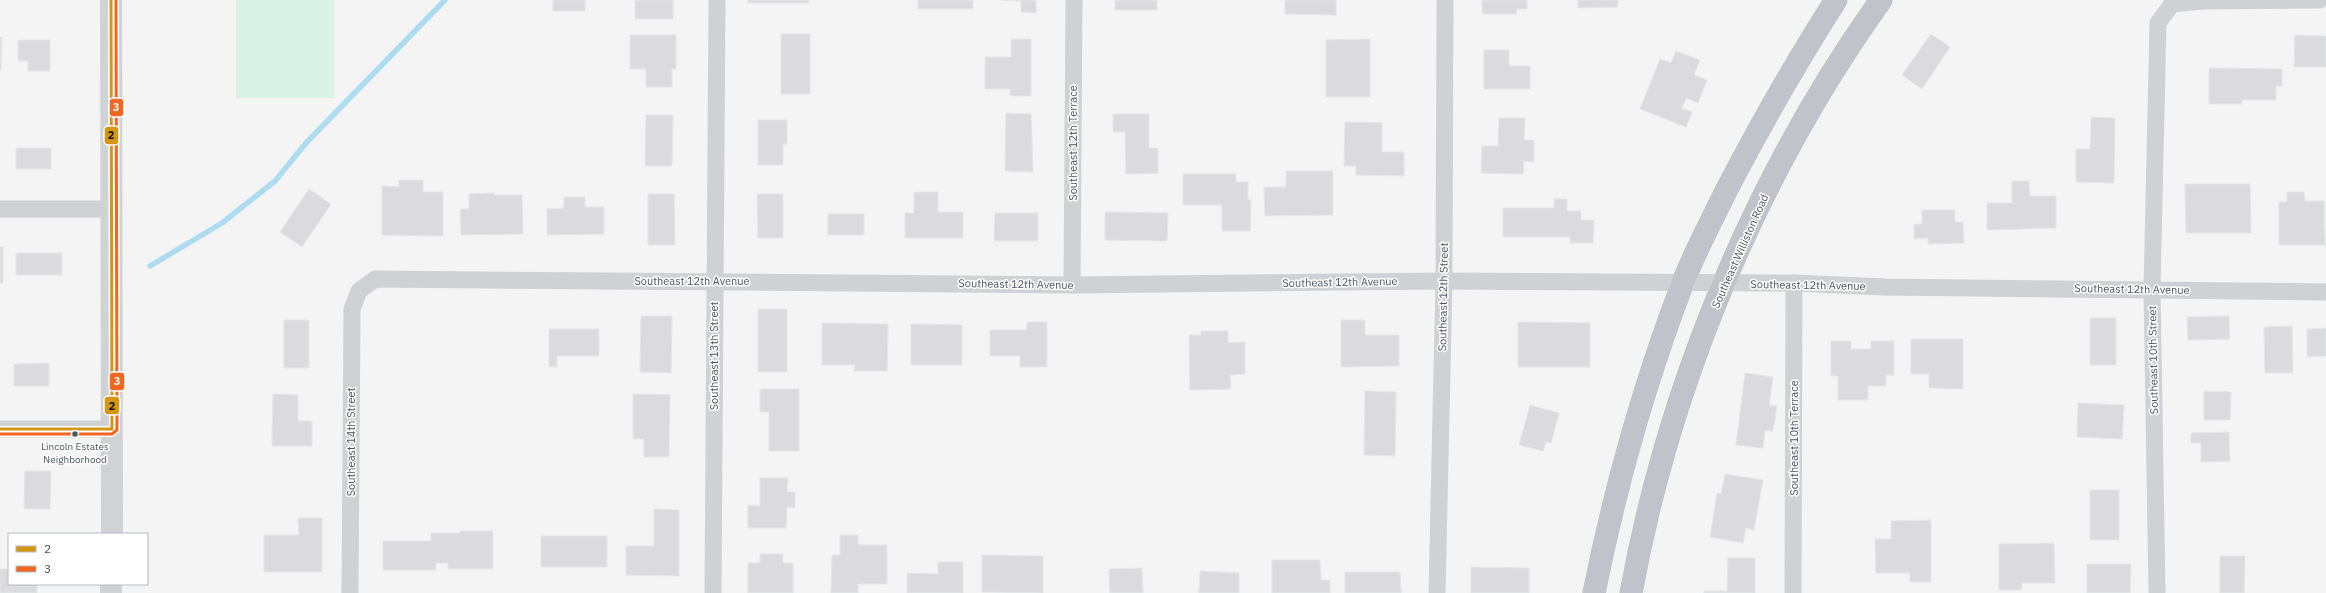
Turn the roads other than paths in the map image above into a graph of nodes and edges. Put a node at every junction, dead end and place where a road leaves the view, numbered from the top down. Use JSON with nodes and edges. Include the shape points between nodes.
{"nodes":[{"id":1,"x":111,"y":0,"type":"edge"},
{"id":2,"x":717,"y":0,"type":"edge"},
{"id":3,"x":1074,"y":0,"type":"edge"},
{"id":4,"x":1445,"y":0,"type":"edge"},
{"id":5,"x":1836,"y":0,"type":"edge"},
{"id":6,"x":1881,"y":0,"type":"edge"},
{"id":7,"x":2320,"y":0,"type":"edge"},
{"id":8,"x":0,"y":209,"type":"edge"},
{"id":9,"x":111,"y":209,"type":"junction"},
{"id":10,"x":714,"y":282,"type":"junction"},
{"id":11,"x":1444,"y":282,"type":"junction"},
{"id":12,"x":1794,"y":283,"type":"junction"},
{"id":13,"x":1682,"y":284,"type":"junction"},
{"id":14,"x":1723,"y":284,"type":"junction"},
{"id":15,"x":1072,"y":285,"type":"junction"},
{"id":16,"x":2152,"y":289,"type":"junction"},
{"id":17,"x":359,"y":291,"type":"joint"},
{"id":18,"x":2326,"y":292,"type":"edge"},
{"id":19,"x":0,"y":429,"type":"edge"},
{"id":20,"x":112,"y":429,"type":"junction"},
{"id":21,"x":112,"y":533,"type":"edge"},
{"id":22,"x":350,"y":593,"type":"edge"},
{"id":23,"x":713,"y":593,"type":"edge"},
{"id":24,"x":1437,"y":593,"type":"edge"},
{"id":25,"x":1594,"y":593,"type":"edge"},
{"id":26,"x":1631,"y":593,"type":"edge"},
{"id":27,"x":1793,"y":593,"type":"edge"},
{"id":28,"x":2157,"y":593,"type":"edge"}],
"edges":[{"from":1,"to":9,"type":"street"},
{"from":2,"to":10,"type":"street","name":"Southeast 13th Street"},
{"from":3,"to":15,"type":"street","name":"Southeast 12th Terrace"},
{"from":4,"to":11,"type":"street","name":"Southeast 12th Street"},
{"from":5,"to":13,"type":"highway","via":[[1794,66],[1745,156]]},
{"from":6,"to":14,"type":"highway","name":"Southeast Williston Road","via":[[1835,68],[1793,141],[1753,218]]},
{"from":7,"to":16,"type":"street","name":"Southeast 10th Street","via":[[2202,1],[2172,4],[2158,23]]},
{"from":8,"to":9,"type":"street"},
{"from":9,"to":20,"type":"street"},
{"from":10,"to":15,"type":"street","name":"Southeast 12th Avenue"},
{"from":10,"to":17,"type":"street","name":"Southeast 12th Avenue","via":[[375,279]]},
{"from":10,"to":23,"type":"street","name":"Southeast 13th Street"},
{"from":11,"to":13,"type":"street","name":"Southeast 12th Avenue"},
{"from":11,"to":15,"type":"street","name":"Southeast 12th Avenue"},
{"from":11,"to":24,"type":"street","name":"Southeast 12th Street"},
{"from":12,"to":14,"type":"street","name":"Southeast 12th Avenue"},
{"from":12,"to":16,"type":"street","name":"Southeast 12th Avenue","via":[[1885,287]]},
{"from":12,"to":27,"type":"street","name":"Southeast 10th Terrace"},
{"from":13,"to":14,"type":"street","name":"Southeast 12th Avenue"},
{"from":13,"to":25,"type":"highway","via":[[1624,460]]},
{"from":14,"to":26,"type":"highway","name":"Southeast Williston Road","via":[[1687,381],[1661,466],[1638,553]]},
{"from":16,"to":18,"type":"street","name":"Southeast 12th Avenue"},
{"from":16,"to":28,"type":"street","name":"Southeast 10th Street"},
{"from":17,"to":22,"type":"street","name":"Southeast 14th Street","via":[[352,309]]},
{"from":19,"to":20,"type":"street"},
{"from":20,"to":21,"type":"street"}]}
